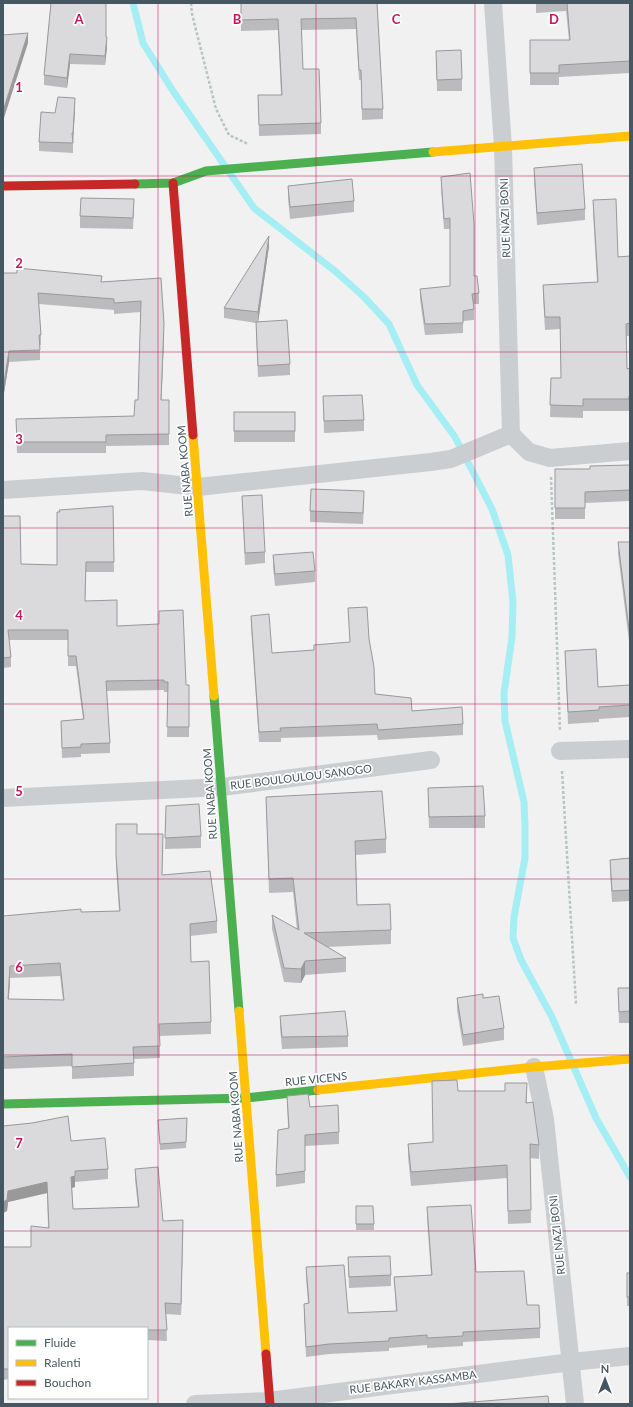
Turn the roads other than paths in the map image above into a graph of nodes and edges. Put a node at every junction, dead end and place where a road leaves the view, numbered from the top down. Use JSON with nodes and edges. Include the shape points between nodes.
{"nodes":[{"id":1,"x":493,"y":3,"type":"edge"},
{"id":2,"x":630,"y":136,"type":"edge"},
{"id":3,"x":503,"y":147,"type":"junction"},
{"id":4,"x":174,"y":183,"type":"junction"},
{"id":5,"x":3,"y":186,"type":"edge"},
{"id":6,"x":511,"y":434,"type":"junction"},
{"id":7,"x":630,"y":452,"type":"edge"},
{"id":8,"x":198,"y":487,"type":"junction"},
{"id":9,"x":3,"y":490,"type":"edge"},
{"id":10,"x":630,"y":749,"type":"edge"},
{"id":11,"x":560,"y":751,"type":"dead end"},
{"id":12,"x":431,"y":760,"type":"dead end"},
{"id":13,"x":222,"y":787,"type":"junction"},
{"id":14,"x":3,"y":798,"type":"edge"},
{"id":15,"x":630,"y":1059,"type":"edge"},
{"id":16,"x":534,"y":1067,"type":"junction"},
{"id":17,"x":246,"y":1098,"type":"junction"},
{"id":18,"x":3,"y":1104,"type":"edge"},
{"id":19,"x":630,"y":1356,"type":"edge"},
{"id":20,"x":571,"y":1362,"type":"junction"},
{"id":21,"x":270,"y":1402,"type":"edge"},
{"id":22,"x":195,"y":1404,"type":"edge"},
{"id":23,"x":575,"y":1404,"type":"edge"}],
"edges":[{"from":1,"to":3,"type":"street","name":"RUE NAZI BONI"},
{"from":2,"to":3,"type":"street"},
{"from":3,"to":4,"type":"street","via":[[206,170]]},
{"from":3,"to":6,"type":"street","name":"RUE NAZI BONI"},
{"from":4,"to":5,"type":"street"},
{"from":4,"to":8,"type":"street","name":"RUE NABA KOOM"},
{"from":6,"to":7,"type":"street","via":[[529,452],[550,458]]},
{"from":6,"to":8,"type":"street","via":[[451,459]]},
{"from":8,"to":9,"type":"street","via":[[142,481]]},
{"from":8,"to":13,"type":"street","name":"RUE NABA KOOM"},
{"from":10,"to":11,"type":"street"},
{"from":12,"to":13,"type":"street","name":"RUE BOULOULOU SANOGO"},
{"from":13,"to":14,"type":"street","name":"RUE BOULOULOU SANOGO"},
{"from":13,"to":17,"type":"street","name":"RUE NABA KOOM"},
{"from":15,"to":16,"type":"street","name":"RUE VICENS"},
{"from":16,"to":17,"type":"street","name":"RUE VICENS"},
{"from":16,"to":20,"type":"street","name":"RUE NAZI BONI","via":[[545,1119]]},
{"from":17,"to":18,"type":"street","name":"RUE VICENS"},
{"from":17,"to":21,"type":"street","name":"RUE NABA KOOM"},
{"from":19,"to":20,"type":"street","name":"RUE BAKARY KASSAMBA"},
{"from":20,"to":21,"type":"street","name":"RUE BAKARY KASSAMBA"},
{"from":20,"to":23,"type":"street","name":"RUE NAZI BONI"},
{"from":21,"to":22,"type":"street","name":"RUE BAKARY KASSAMBA"}]}
